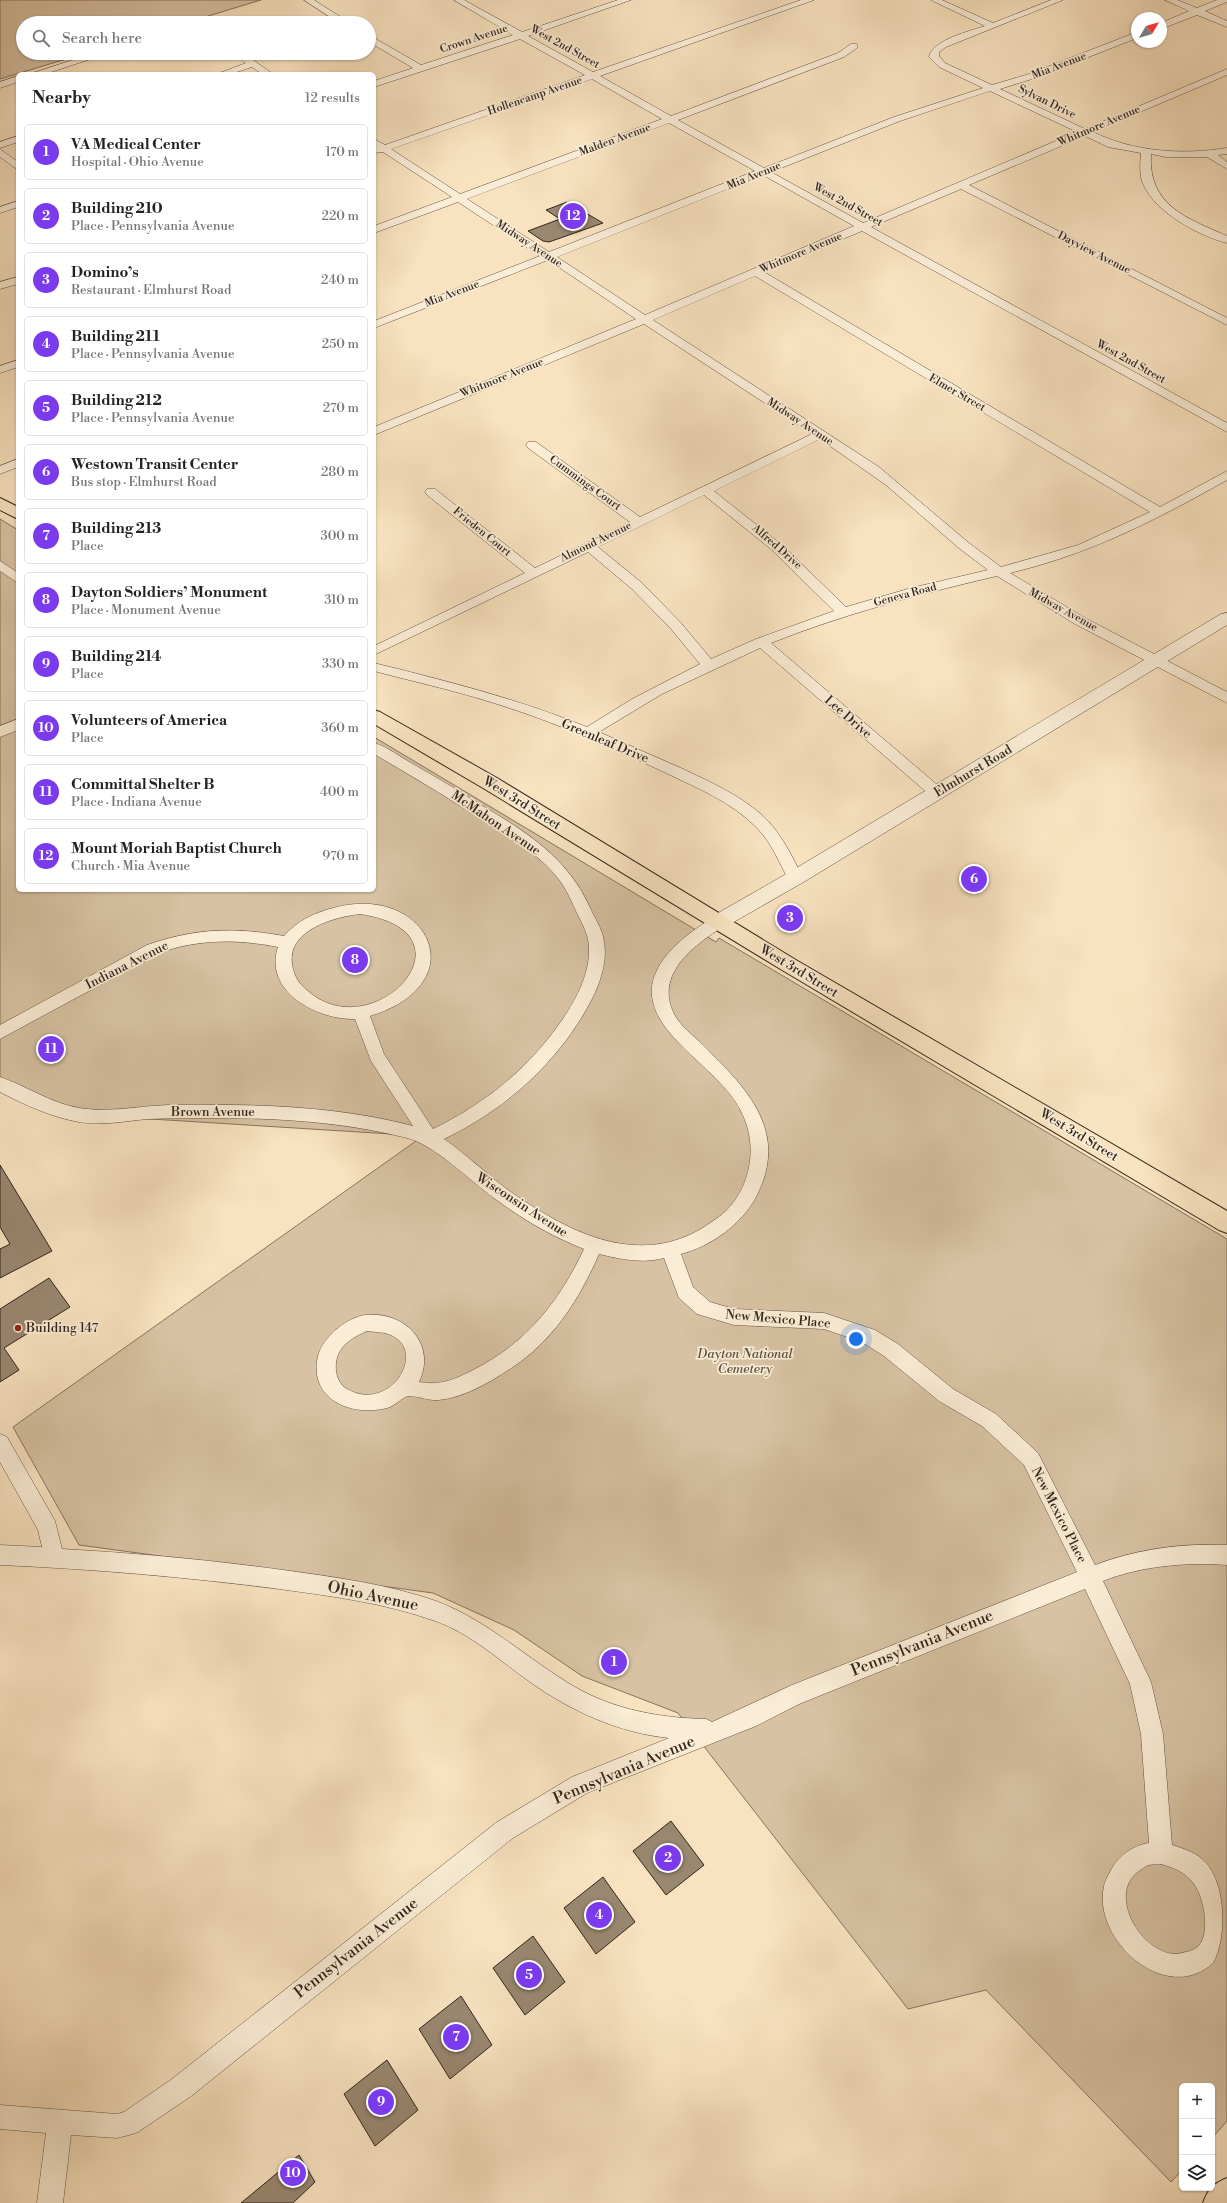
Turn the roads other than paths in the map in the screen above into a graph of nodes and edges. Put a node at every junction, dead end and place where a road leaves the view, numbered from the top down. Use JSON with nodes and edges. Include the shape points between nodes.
{"nodes":[{"id":1,"x":308,"y":0,"type":"edge"},
{"id":2,"x":458,"y":0,"type":"edge"},
{"id":3,"x":627,"y":0,"type":"edge"},
{"id":4,"x":810,"y":0,"type":"edge"},
{"id":5,"x":935,"y":0,"type":"edge"},
{"id":6,"x":1059,"y":0,"type":"edge"},
{"id":7,"x":1170,"y":0,"type":"edge"},
{"id":8,"x":1225,"y":0,"type":"edge"},
{"id":9,"x":613,"y":2,"type":"edge"},
{"id":10,"x":1197,"y":11,"type":"junction"},
{"id":11,"x":334,"y":16,"type":"edge"},
{"id":12,"x":1167,"y":24,"type":"edge"},
{"id":13,"x":1227,"y":24,"type":"edge"},
{"id":14,"x":993,"y":26,"type":"junction"},
{"id":15,"x":521,"y":36,"type":"junction"},
{"id":16,"x":1131,"y":37,"type":"edge"},
{"id":17,"x":376,"y":42,"type":"edge"},
{"id":18,"x":854,"y":46,"type":"dead end"},
{"id":19,"x":81,"y":60,"type":"edge"},
{"id":20,"x":247,"y":60,"type":"edge"},
{"id":21,"x":253,"y":64,"type":"junction"},
{"id":22,"x":421,"y":69,"type":"junction"},
{"id":23,"x":42,"y":72,"type":"edge"},
{"id":24,"x":228,"y":72,"type":"edge"},
{"id":25,"x":265,"y":72,"type":"edge"},
{"id":26,"x":1227,"y":72,"type":"edge"},
{"id":27,"x":593,"y":76,"type":"junction"},
{"id":28,"x":16,"y":80,"type":"edge"},
{"id":29,"x":376,"y":83,"type":"edge"},
{"id":30,"x":0,"y":85,"type":"edge"},
{"id":31,"x":991,"y":89,"type":"junction"},
{"id":32,"x":670,"y":120,"type":"junction"},
{"id":33,"x":1083,"y":133,"type":"junction"},
{"id":34,"x":16,"y":140,"type":"edge"},
{"id":35,"x":0,"y":145,"type":"edge"},
{"id":36,"x":377,"y":148,"type":"edge"},
{"id":37,"x":1227,"y":151,"type":"edge"},
{"id":38,"x":0,"y":152,"type":"edge"},
{"id":39,"x":1146,"y":152,"type":"junction"},
{"id":40,"x":1209,"y":154,"type":"junction"},
{"id":41,"x":16,"y":165,"type":"edge"},
{"id":42,"x":1227,"y":166,"type":"edge"},
{"id":43,"x":764,"y":172,"type":"junction"},
{"id":44,"x":961,"y":185,"type":"junction"},
{"id":45,"x":459,"y":198,"type":"junction"},
{"id":46,"x":16,"y":205,"type":"edge"},
{"id":47,"x":0,"y":210,"type":"edge"},
{"id":48,"x":862,"y":227,"type":"junction"},
{"id":49,"x":376,"y":229,"type":"edge"},
{"id":50,"x":1227,"y":240,"type":"edge"},
{"id":51,"x":548,"y":257,"type":"junction"},
{"id":52,"x":756,"y":272,"type":"junction"},
{"id":53,"x":16,"y":281,"type":"edge"},
{"id":54,"x":0,"y":286,"type":"edge"},
{"id":55,"x":642,"y":319,"type":"junction"},
{"id":56,"x":1227,"y":322,"type":"edge"},
{"id":57,"x":376,"y":324,"type":"edge"},
{"id":58,"x":16,"y":364,"type":"edge"},
{"id":59,"x":0,"y":370,"type":"edge"},
{"id":60,"x":1227,"y":428,"type":"edge"},
{"id":61,"x":376,"y":430,"type":"edge"},
{"id":62,"x":819,"y":435,"type":"junction"},
{"id":63,"x":532,"y":445,"type":"dead end"},
{"id":64,"x":16,"y":464,"type":"edge"},
{"id":65,"x":0,"y":470,"type":"edge"},
{"id":66,"x":1227,"y":475,"type":"edge"},
{"id":67,"x":705,"y":490,"type":"junction"},
{"id":68,"x":431,"y":492,"type":"dead end"},
{"id":69,"x":0,"y":503,"type":"edge"},
{"id":70,"x":1160,"y":512,"type":"junction"},
{"id":71,"x":16,"y":513,"type":"edge"},
{"id":72,"x":638,"y":522,"type":"junction"},
{"id":73,"x":588,"y":546,"type":"junction"},
{"id":74,"x":0,"y":565,"type":"edge"},
{"id":75,"x":998,"y":572,"type":"junction"},
{"id":76,"x":533,"y":573,"type":"junction"},
{"id":77,"x":16,"y":577,"type":"edge"},
{"id":78,"x":843,"y":612,"type":"junction"},
{"id":79,"x":1227,"y":618,"type":"edge"},
{"id":80,"x":761,"y":642,"type":"junction"},
{"id":81,"x":376,"y":650,"type":"edge"},
{"id":82,"x":1157,"y":660,"type":"junction"},
{"id":83,"x":708,"y":664,"type":"junction"},
{"id":84,"x":376,"y":667,"type":"edge"},
{"id":85,"x":1227,"y":698,"type":"edge"},
{"id":86,"x":376,"y":717,"type":"edge"},
{"id":87,"x":16,"y":725,"type":"edge"},
{"id":88,"x":0,"y":732,"type":"edge"},
{"id":89,"x":589,"y":733,"type":"junction"},
{"id":90,"x":376,"y":749,"type":"edge"},
{"id":91,"x":936,"y":792,"type":"junction"},
{"id":92,"x":795,"y":878,"type":"junction"},
{"id":93,"x":718,"y":922,"type":"junction"},
{"id":94,"x":288,"y":943,"type":"junction"},
{"id":95,"x":361,"y":1013,"type":"junction"},
{"id":96,"x":0,"y":1033,"type":"edge"},
{"id":97,"x":0,"y":1084,"type":"edge"},
{"id":98,"x":430,"y":1138,"type":"junction"},
{"id":99,"x":1227,"y":1223,"type":"edge"},
{"id":100,"x":594,"y":1246,"type":"junction"},
{"id":101,"x":671,"y":1252,"type":"junction"},
{"id":102,"x":405,"y":1387,"type":"junction"},
{"id":103,"x":0,"y":1443,"type":"edge"},
{"id":104,"x":0,"y":1555,"type":"edge"},
{"id":105,"x":1227,"y":1555,"type":"edge"},
{"id":106,"x":54,"y":1558,"type":"junction"},
{"id":107,"x":1090,"y":1577,"type":"junction"},
{"id":108,"x":716,"y":1730,"type":"junction"},
{"id":109,"x":1161,"y":1853,"type":"junction"},
{"id":110,"x":0,"y":2117,"type":"edge"},
{"id":111,"x":60,"y":2123,"type":"junction"},
{"id":112,"x":1227,"y":2194,"type":"edge"},
{"id":113,"x":50,"y":2203,"type":"edge"},
{"id":114,"x":1219,"y":2203,"type":"edge"}],
"edges":[{"from":1,"to":11,"type":"street"},
{"from":2,"to":15,"type":"street","name":"West 2nd Street"},
{"from":3,"to":9,"type":"street","name":"Crown Avenue"},
{"from":4,"to":27,"type":"street","name":"Hollencamp Avenue"},
{"from":5,"to":14,"type":"street"},
{"from":6,"to":14,"type":"street"},
{"from":7,"to":10,"type":"street"},
{"from":8,"to":10,"type":"street"},
{"from":9,"to":15,"type":"street","name":"Crown Avenue"},
{"from":10,"to":12,"type":"street"},
{"from":10,"to":13,"type":"street"},
{"from":14,"to":31,"type":"street","name":"Sylvan Drive","via":[[943,45],[934,54],[935,59],[942,65]]},
{"from":15,"to":22,"type":"street","name":"Crown Avenue"},
{"from":15,"to":27,"type":"street","name":"West 2nd Street"},
{"from":16,"to":31,"type":"street","name":"Mia Avenue","via":[[1044,72]]},
{"from":17,"to":22,"type":"street"},
{"from":18,"to":32,"type":"street","name":"Malden Avenue","via":[[842,55]]},
{"from":19,"to":23,"type":"street"},
{"from":20,"to":21,"type":"street"},
{"from":21,"to":24,"type":"street"},
{"from":21,"to":25,"type":"street"},
{"from":22,"to":29,"type":"street","name":"Crown Avenue"},
{"from":26,"to":33,"type":"street","name":"Whitmore Avenue"},
{"from":27,"to":32,"type":"street","name":"West 2nd Street"},
{"from":27,"to":36,"type":"street","name":"Hollencamp Avenue"},
{"from":28,"to":30,"type":"street"},
{"from":31,"to":33,"type":"street","name":"Sylvan Drive"},
{"from":31,"to":43,"type":"street","name":"Mia Avenue","via":[[926,108]]},
{"from":32,"to":43,"type":"street","name":"West 2nd Street"},
{"from":32,"to":45,"type":"street","name":"Malden Avenue"},
{"from":33,"to":39,"type":"street","name":"Sylvan Drive","via":[[1112,145]]},
{"from":33,"to":44,"type":"street","name":"Whitmore Avenue"},
{"from":34,"to":35,"type":"street"},
{"from":36,"to":45,"type":"street","name":"Midway Avenue"},
{"from":37,"to":40,"type":"street","name":"Sylvan Drive"},
{"from":38,"to":41,"type":"street"},
{"from":39,"to":40,"type":"street","name":"Sylvan Drive","via":[[1175,155]]},
{"from":39,"to":50,"type":"street","via":[[1144,175],[1147,185],[1159,201],[1184,219]]},
{"from":40,"to":42,"type":"street"},
{"from":43,"to":48,"type":"street","name":"West 2nd Street"},
{"from":43,"to":51,"type":"street","name":"Mia Avenue"},
{"from":44,"to":48,"type":"street","name":"Whitmore Avenue"},
{"from":44,"to":56,"type":"street","name":"Dayview Avenue"},
{"from":45,"to":49,"type":"street","name":"Malden Avenue"},
{"from":45,"to":51,"type":"street","name":"Midway Avenue"},
{"from":46,"to":47,"type":"street"},
{"from":48,"to":52,"type":"street","name":"Whitmore Avenue"},
{"from":48,"to":60,"type":"street","name":"West 2nd Street"},
{"from":51,"to":55,"type":"street","name":"Midway Avenue"},
{"from":51,"to":57,"type":"street","name":"Mia Avenue"},
{"from":52,"to":55,"type":"street","name":"Whitmore Avenue"},
{"from":52,"to":70,"type":"street","name":"Elmer Street"},
{"from":53,"to":54,"type":"street"},
{"from":55,"to":61,"type":"street","name":"Whitmore Avenue"},
{"from":55,"to":62,"type":"street","name":"Midway Avenue"},
{"from":58,"to":59,"type":"street"},
{"from":62,"to":67,"type":"street","name":"Almond Avenue"},
{"from":62,"to":75,"type":"street","name":"Midway Avenue","via":[[888,480],[966,549]]},
{"from":63,"to":72,"type":"street","name":"Cummings Court"},
{"from":64,"to":65,"type":"street"},
{"from":66,"to":70,"type":"street","name":"Geneva Road"},
{"from":67,"to":72,"type":"street","name":"Almond Avenue"},
{"from":67,"to":78,"type":"street","name":"Alfred Drive","via":[[772,541]]},
{"from":68,"to":76,"type":"street","name":"Frieden Court"},
{"from":69,"to":71,"type":"main road"},
{"from":70,"to":75,"type":"street","name":"Geneva Road","via":[[1081,548]]},
{"from":72,"to":73,"type":"street","name":"Almond Avenue"},
{"from":73,"to":76,"type":"street","name":"Almond Avenue"},
{"from":73,"to":83,"type":"street","via":[[647,596]]},
{"from":74,"to":77,"type":"street"},
{"from":75,"to":78,"type":"street","name":"Geneva Road","via":[[911,592]]},
{"from":75,"to":82,"type":"street","name":"Midway Avenue","via":[[1058,608]]},
{"from":76,"to":81,"type":"street","name":"Almond Avenue"},
{"from":78,"to":80,"type":"street","name":"Geneva Road"},
{"from":79,"to":82,"type":"street","name":"Elmhurst Road"},
{"from":80,"to":83,"type":"street","name":"Geneva Road"},
{"from":80,"to":91,"type":"street","name":"Lee Drive"},
{"from":82,"to":85,"type":"street","name":"Midway Avenue"},
{"from":82,"to":91,"type":"street","name":"Elmhurst Road"},
{"from":83,"to":89,"type":"street","name":"Geneva Road","via":[[647,696]]},
{"from":84,"to":89,"type":"street","name":"Greenleaf Drive","via":[[409,674],[504,702]]},
{"from":86,"to":93,"type":"main road","name":"West 3rd Street","via":[[477,775]]},
{"from":87,"to":88,"type":"street"},
{"from":89,"to":92,"type":"street","name":"Greenleaf Drive","via":[[683,775],[745,810],[762,824],[775,840]]},
{"from":90,"to":98,"type":"street","name":"McMahon Avenue","via":[[491,817],[546,856],[577,894],[597,944],[597,960],[579,1006],[541,1061],[496,1101],[453,1128]]},
{"from":91,"to":92,"type":"street","name":"Elmhurst Road"},
{"from":92,"to":93,"type":"street","name":"Elmhurst Road"},
{"from":93,"to":99,"type":"main road","name":"West 3rd Street"},
{"from":93,"to":101,"type":"street","name":"Wisconsin Avenue","via":[[702,932],[668,964],[660,986],[661,1002],[672,1023],[743,1098],[758,1134],[758,1170],[746,1199],[730,1218],[686,1247]]},
{"from":94,"to":95,"type":"street","via":[[283,956],[284,967],[290,982],[300,995],[328,1009]]},
{"from":94,"to":95,"type":"street","via":[[296,933],[312,922],[343,910],[382,910],[412,927],[421,938],[425,951],[425,961],[419,975],[410,988],[395,999],[374,1010]]},
{"from":94,"to":96,"type":"street","name":"Indiana Avenue","via":[[232,934],[206,935],[176,941],[153,949]]},
{"from":95,"to":98,"type":"street","name":"Wisconsin Avenue","via":[[377,1056]]},
{"from":97,"to":98,"type":"street","name":"Brown Avenue","via":[[71,1114],[303,1114],[342,1118],[414,1132]]},
{"from":98,"to":100,"type":"street","name":"Wisconsin Avenue","via":[[474,1174],[542,1220]]},
{"from":100,"to":101,"type":"street","name":"Wisconsin Avenue","via":[[625,1252]]},
{"from":100,"to":102,"type":"street","via":[[577,1282],[550,1322],[528,1345],[512,1357],[482,1375],[452,1388],[435,1392]]},
{"from":101,"to":107,"type":"street","name":"New Mexico Place","via":[[686,1292],[704,1308],[734,1317],[810,1319],[852,1329],[891,1350],[946,1395],[989,1420],[1030,1459]]},
{"from":102,"to":102,"type":"street","via":[[394,1396],[380,1401],[353,1401],[341,1395],[332,1386],[326,1369],[328,1352],[337,1338],[355,1326],[377,1323],[397,1328],[412,1342],[416,1355],[415,1370]]},
{"from":103,"to":106,"type":"street","via":[[48,1528]]},
{"from":104,"to":106,"type":"street","name":"Ohio Avenue"},
{"from":105,"to":107,"type":"street","name":"Pennsylvania Avenue","via":[[1144,1559]]},
{"from":106,"to":108,"type":"street","name":"Ohio Avenue","via":[[195,1568],[320,1585],[420,1606],[474,1629],[551,1684],[588,1704],[666,1728]]},
{"from":107,"to":108,"type":"street","name":"Pennsylvania Avenue","via":[[792,1696],[748,1718]]},
{"from":107,"to":109,"type":"street","name":"New Mexico Place","via":[[1140,1682],[1152,1734]]},
{"from":108,"to":111,"type":"street","name":"Pennsylvania Avenue","via":[[580,1786],[523,1818],[498,1835],[180,2088],[129,2123],[117,2126]]},
{"from":109,"to":109,"type":"street","via":[[1183,1860],[1207,1879],[1216,1896],[1221,1914],[1220,1931],[1214,1947],[1204,1958],[1189,1965],[1171,1966],[1152,1960],[1135,1948],[1122,1932],[1115,1913],[1114,1894],[1118,1877],[1129,1863],[1143,1855]]},
{"from":110,"to":111,"type":"street","name":"Pennsylvania Avenue"},
{"from":111,"to":113,"type":"street"},
{"from":112,"to":114,"type":"main road"}]}
